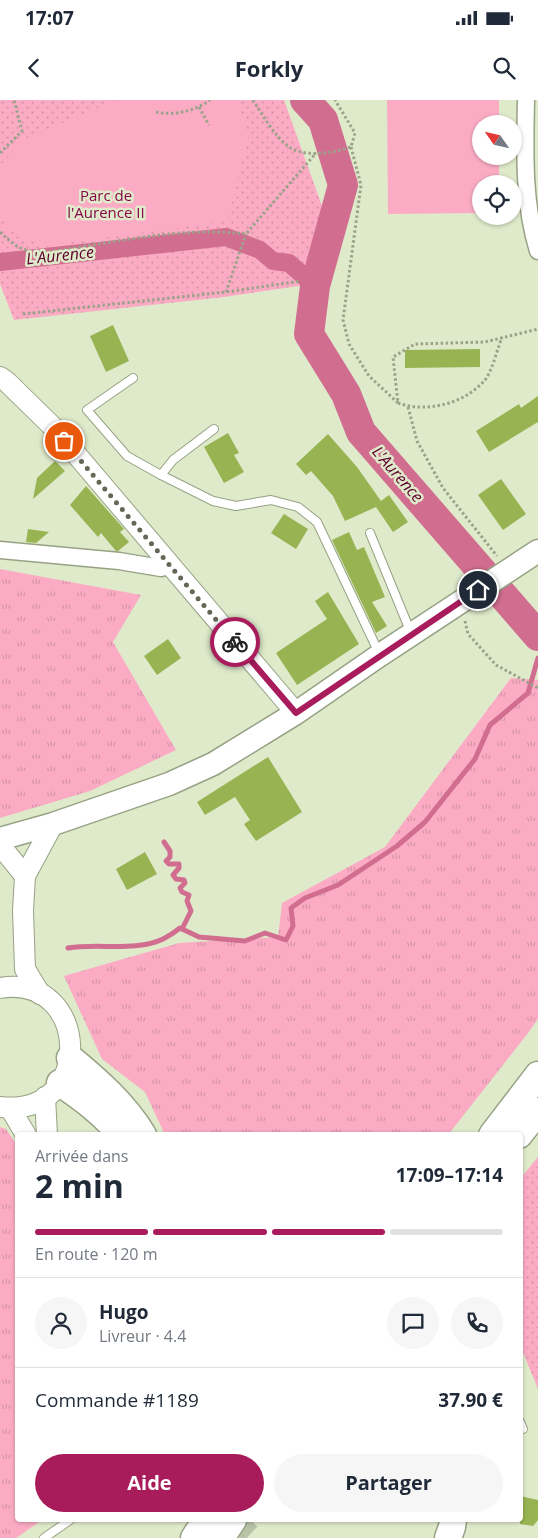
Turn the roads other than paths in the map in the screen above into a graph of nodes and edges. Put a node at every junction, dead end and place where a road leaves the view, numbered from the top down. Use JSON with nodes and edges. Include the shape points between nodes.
{"nodes":[{"id":1,"x":526,"y":100,"type":"edge"},
{"id":2,"x":538,"y":251,"type":"edge"},
{"id":3,"x":0,"y":377,"type":"edge"},
{"id":4,"x":133,"y":378,"type":"dead end"},
{"id":5,"x":214,"y":429,"type":"dead end"},
{"id":6,"x":161,"y":475,"type":"junction"},
{"id":7,"x":370,"y":533,"type":"dead end"},
{"id":8,"x":0,"y":550,"type":"edge"},
{"id":9,"x":538,"y":551,"type":"edge"},
{"id":10,"x":170,"y":566,"type":"junction"},
{"id":11,"x":411,"y":635,"type":"junction"},
{"id":12,"x":380,"y":655,"type":"junction"},
{"id":13,"x":296,"y":713,"type":"junction"},
{"id":14,"x":53,"y":824,"type":"junction"},
{"id":15,"x":0,"y":839,"type":"edge"},
{"id":16,"x":0,"y":846,"type":"edge"},
{"id":17,"x":25,"y":876,"type":"junction"},
{"id":18,"x":0,"y":988,"type":"edge"},
{"id":19,"x":40,"y":994,"type":"junction"},
{"id":20,"x":70,"y":1058,"type":"junction"},
{"id":21,"x":538,"y":1075,"type":"edge"},
{"id":22,"x":52,"y":1090,"type":"junction"},
{"id":23,"x":5,"y":1107,"type":"edge"},
{"id":24,"x":538,"y":1110,"type":"edge"},
{"id":25,"x":24,"y":1132,"type":"edge"},
{"id":26,"x":47,"y":1132,"type":"edge"},
{"id":27,"x":119,"y":1132,"type":"edge"},
{"id":28,"x":141,"y":1132,"type":"edge"},
{"id":29,"x":494,"y":1132,"type":"edge"},
{"id":30,"x":521,"y":1132,"type":"edge"},
{"id":31,"x":67,"y":1522,"type":"edge"},
{"id":32,"x":193,"y":1522,"type":"edge"},
{"id":33,"x":205,"y":1522,"type":"edge"},
{"id":34,"x":232,"y":1522,"type":"edge"},
{"id":35,"x":453,"y":1522,"type":"edge"},
{"id":36,"x":464,"y":1522,"type":"edge"},
{"id":37,"x":44,"y":1538,"type":"edge"},
{"id":38,"x":187,"y":1538,"type":"edge"},
{"id":39,"x":194,"y":1538,"type":"edge"},
{"id":40,"x":221,"y":1538,"type":"edge"},
{"id":41,"x":448,"y":1538,"type":"edge"},
{"id":42,"x":460,"y":1538,"type":"edge"}],
"edges":[{"from":1,"to":2,"type":"street","via":[[526,171],[531,228]]},
{"from":3,"to":10,"type":"street","via":[[52,427]]},
{"from":4,"to":6,"type":"lane","via":[[87,410],[127,456]]},
{"from":5,"to":6,"type":"lane","via":[[173,460]]},
{"from":6,"to":12,"type":"lane","via":[[213,501],[236,506],[271,500],[298,508],[317,522]]},
{"from":7,"to":11,"type":"lane"},
{"from":8,"to":10,"type":"street","via":[[161,568]]},
{"from":9,"to":11,"type":"main road"},
{"from":10,"to":13,"type":"street"},
{"from":11,"to":12,"type":"main road"},
{"from":12,"to":13,"type":"main road"},
{"from":13,"to":14,"type":"main road","via":[[222,759],[187,776]]},
{"from":14,"to":15,"type":"main road"},
{"from":14,"to":17,"type":"street"},
{"from":16,"to":17,"type":"street"},
{"from":17,"to":19,"type":"street","via":[[24,969]]},
{"from":18,"to":19,"type":"street","via":[[22,988]]},
{"from":19,"to":20,"type":"street","via":[[66,1021],[71,1039]]},
{"from":20,"to":22,"type":"street","via":[[66,1071]]},
{"from":20,"to":28,"type":"highway","via":[[126,1111]]},
{"from":21,"to":29,"type":"highway"},
{"from":22,"to":23,"type":"street","via":[[28,1105]]},
{"from":22,"to":26,"type":"street"},
{"from":22,"to":27,"type":"highway","via":[[89,1102]]},
{"from":23,"to":25,"type":"street"},
{"from":24,"to":30,"type":"highway"},
{"from":31,"to":37,"type":"lane"},
{"from":32,"to":38,"type":"highway"},
{"from":33,"to":39,"type":"highway"},
{"from":34,"to":40,"type":"highway"},
{"from":35,"to":41,"type":"highway"},
{"from":36,"to":42,"type":"highway"}]}
